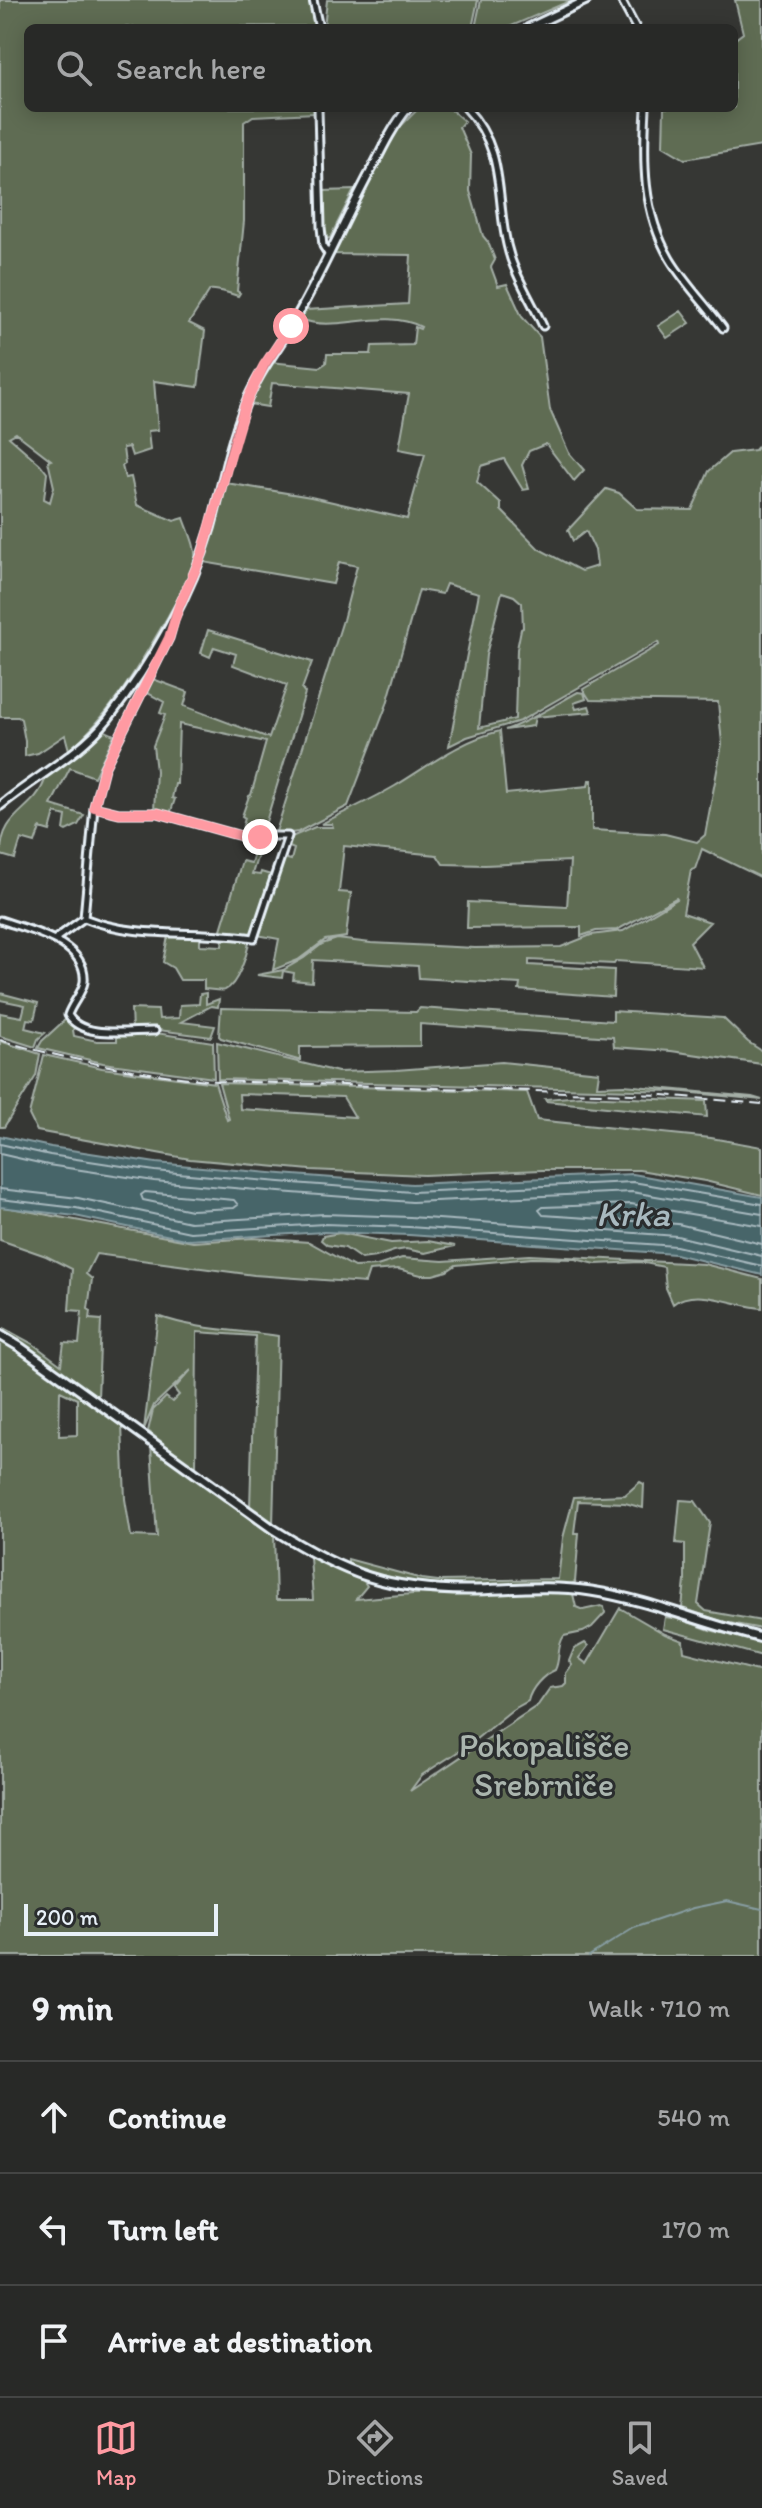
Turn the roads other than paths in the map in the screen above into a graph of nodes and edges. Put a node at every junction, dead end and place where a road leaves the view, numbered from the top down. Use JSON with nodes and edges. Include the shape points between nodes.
{"nodes":[{"id":1,"x":313,"y":0,"type":"edge"},
{"id":2,"x":587,"y":0,"type":"edge"},
{"id":3,"x":621,"y":0,"type":"edge"},
{"id":4,"x":318,"y":24,"type":"edge"},
{"id":5,"x":537,"y":24,"type":"edge"},
{"id":6,"x":634,"y":24,"type":"edge"},
{"id":7,"x":318,"y":112,"type":"edge"},
{"id":8,"x":405,"y":112,"type":"edge"},
{"id":9,"x":470,"y":112,"type":"edge"},
{"id":10,"x":646,"y":112,"type":"edge"},
{"id":11,"x":328,"y":254,"type":"junction"},
{"id":12,"x":543,"y":326,"type":"dead end"},
{"id":13,"x":723,"y":328,"type":"dead end"},
{"id":14,"x":179,"y":606,"type":"junction"},
{"id":15,"x":0,"y":806,"type":"edge"},
{"id":16,"x":94,"y":807,"type":"junction"},
{"id":17,"x":84,"y":918,"type":"junction"},
{"id":18,"x":0,"y":920,"type":"edge"},
{"id":19,"x":55,"y":939,"type":"junction"},
{"id":20,"x":155,"y":1031,"type":"dead end"},
{"id":21,"x":0,"y":1335,"type":"edge"},
{"id":22,"x":762,"y":1638,"type":"edge"}],
"edges":[{"from":1,"to":4,"type":"street"},
{"from":2,"to":5,"type":"street"},
{"from":3,"to":6,"type":"street"},
{"from":7,"to":11,"type":"street","via":[[321,227]]},
{"from":8,"to":11,"type":"street"},
{"from":9,"to":12,"type":"street","via":[[493,147],[512,261]]},
{"from":10,"to":13,"type":"street","via":[[644,169],[657,231],[671,259]]},
{"from":11,"to":14,"type":"street","via":[[245,405],[202,555]]},
{"from":14,"to":15,"type":"street","via":[[107,720]]},
{"from":14,"to":16,"type":"street","via":[[169,638],[104,768]]},
{"from":16,"to":17,"type":"street"},
{"from":16,"to":17,"type":"street","via":[[158,813],[241,836],[288,836],[254,938],[165,934],[106,927]]},
{"from":17,"to":19,"type":"street"},
{"from":18,"to":19,"type":"street"},
{"from":19,"to":20,"type":"street","via":[[83,968],[83,986],[69,1011],[71,1020],[98,1031]]},
{"from":21,"to":22,"type":"main road","via":[[273,1529],[315,1556],[371,1579],[433,1589],[588,1591]]}]}
